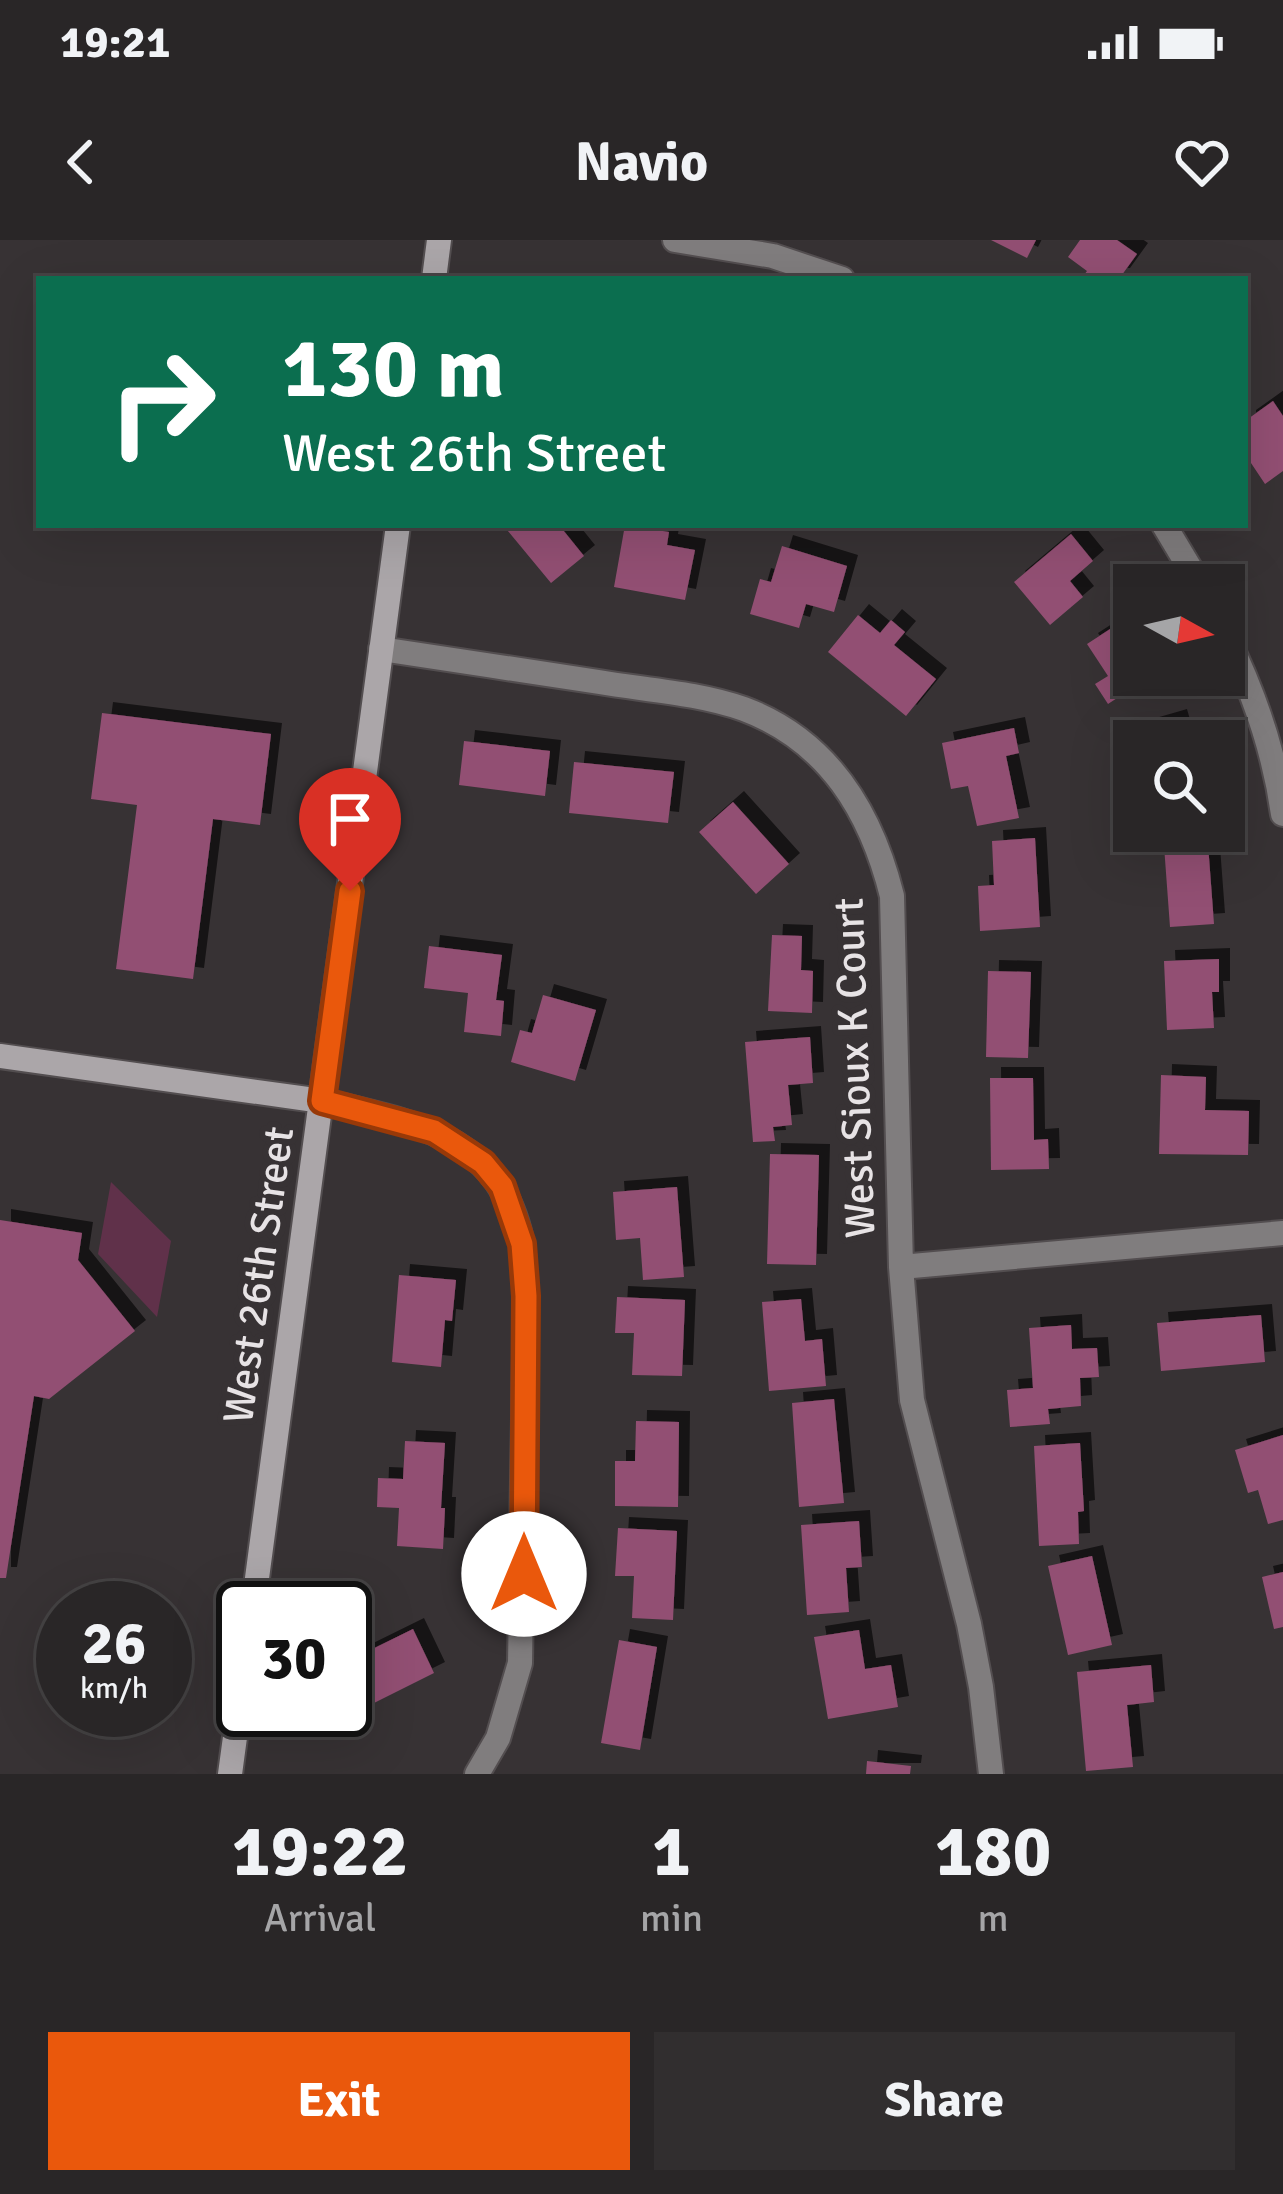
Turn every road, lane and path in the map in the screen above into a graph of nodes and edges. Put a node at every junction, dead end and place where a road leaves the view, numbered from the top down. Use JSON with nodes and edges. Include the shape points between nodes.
{"nodes":[{"id":1,"x":440,"y":240,"type":"edge"},
{"id":2,"x":675,"y":240,"type":"edge"},
{"id":3,"x":434,"y":276,"type":"edge"},
{"id":4,"x":833,"y":276,"type":"edge"},
{"id":5,"x":398,"y":528,"type":"edge"},
{"id":6,"x":1166,"y":528,"type":"edge"},
{"id":7,"x":1187,"y":564,"type":"edge"},
{"id":8,"x":381,"y":649,"type":"junction"},
{"id":9,"x":1245,"y":681,"type":"edge"},
{"id":10,"x":1283,"y":814,"type":"edge"},
{"id":11,"x":0,"y":1056,"type":"edge"},
{"id":12,"x":322,"y":1101,"type":"junction"},
{"id":13,"x":1283,"y":1233,"type":"edge"},
{"id":14,"x":901,"y":1267,"type":"junction"},
{"id":15,"x":257,"y":1581,"type":"edge"},
{"id":16,"x":235,"y":1737,"type":"edge"},
{"id":17,"x":230,"y":1774,"type":"edge"},
{"id":18,"x":477,"y":1774,"type":"edge"},
{"id":19,"x":991,"y":1774,"type":"edge"}],
"edges":[{"from":1,"to":3,"type":"main road"},
{"from":2,"to":4,"type":"street","via":[[773,256]]},
{"from":5,"to":8,"type":"main road","name":"West 26th Street"},
{"from":6,"to":7,"type":"street"},
{"from":8,"to":12,"type":"main road","name":"West 26th Street"},
{"from":8,"to":14,"type":"street","name":"West Sioux K Court","via":[[741,708],[778,724],[848,790],[868,822],[892,896]]},
{"from":9,"to":10,"type":"street","via":[[1277,769]]},
{"from":11,"to":12,"type":"main road"},
{"from":12,"to":15,"type":"main road","name":"West 26th Street"},
{"from":12,"to":18,"type":"street","via":[[455,1142],[502,1186],[522,1244],[520,1664],[498,1738]]},
{"from":13,"to":14,"type":"street"},
{"from":14,"to":19,"type":"street","name":"West Sioux K Court","via":[[912,1400],[969,1624]]},
{"from":16,"to":17,"type":"main road"}]}
